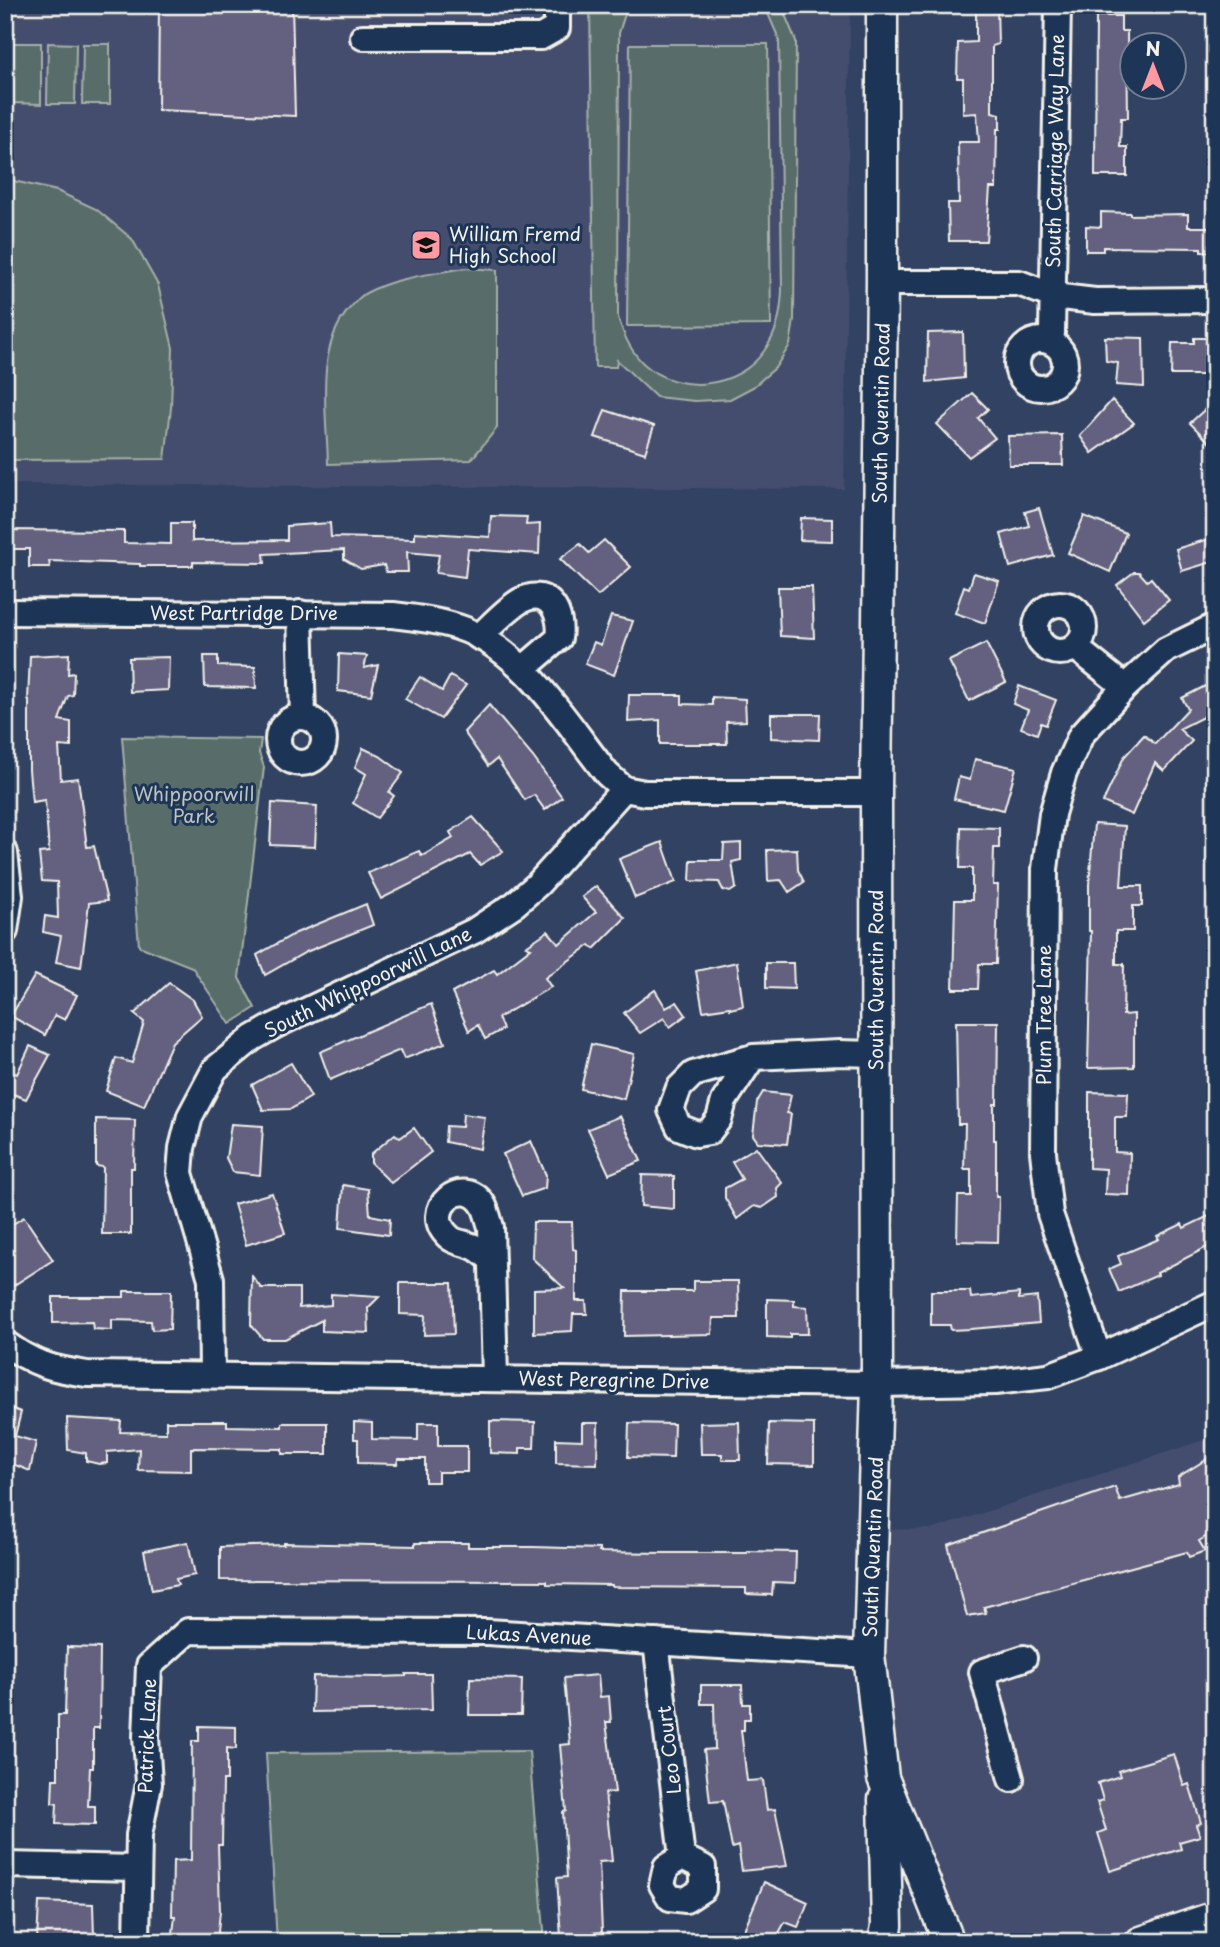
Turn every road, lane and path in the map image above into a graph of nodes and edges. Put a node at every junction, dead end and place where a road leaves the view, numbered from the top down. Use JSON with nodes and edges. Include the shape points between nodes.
{"nodes":[{"id":1,"x":557,"y":5,"type":"edge"},
{"id":2,"x":882,"y":5,"type":"edge"},
{"id":3,"x":1058,"y":5,"type":"edge"},
{"id":4,"x":363,"y":37,"type":"dead end"},
{"id":5,"x":882,"y":283,"type":"junction"},
{"id":6,"x":1053,"y":296,"type":"junction"},
{"id":7,"x":1215,"y":300,"type":"edge"},
{"id":8,"x":1048,"y":341,"type":"dead end"},
{"id":9,"x":5,"y":612,"type":"edge"},
{"id":10,"x":300,"y":612,"type":"junction"},
{"id":11,"x":1215,"y":626,"type":"edge"},
{"id":12,"x":478,"y":637,"type":"junction"},
{"id":13,"x":1075,"y":647,"type":"dead end"},
{"id":14,"x":524,"y":668,"type":"junction"},
{"id":15,"x":1125,"y":687,"type":"junction"},
{"id":16,"x":303,"y":717,"type":"dead end"},
{"id":17,"x":624,"y":789,"type":"junction"},
{"id":18,"x":876,"y":793,"type":"junction"},
{"id":19,"x":5,"y":853,"type":"edge"},
{"id":20,"x":5,"y":931,"type":"edge"},
{"id":21,"x":876,"y":1054,"type":"junction"},
{"id":22,"x":753,"y":1058,"type":"dead end"},
{"id":23,"x":492,"y":1260,"type":"dead end"},
{"id":24,"x":1215,"y":1303,"type":"edge"},
{"id":25,"x":5,"y":1343,"type":"edge"},
{"id":26,"x":1100,"y":1357,"type":"junction"},
{"id":27,"x":212,"y":1375,"type":"junction"},
{"id":28,"x":495,"y":1378,"type":"junction"},
{"id":29,"x":877,"y":1384,"type":"junction"},
{"id":30,"x":188,"y":1632,"type":"joint"},
{"id":31,"x":656,"y":1642,"type":"junction"},
{"id":32,"x":869,"y":1655,"type":"junction"},
{"id":33,"x":1024,"y":1658,"type":"dead end"},
{"id":34,"x":883,"y":1778,"type":"junction"},
{"id":35,"x":1011,"y":1779,"type":"dead end"},
{"id":36,"x":682,"y":1857,"type":"dead end"},
{"id":37,"x":5,"y":1865,"type":"edge"},
{"id":38,"x":137,"y":1868,"type":"junction"},
{"id":39,"x":1215,"y":1917,"type":"edge"},
{"id":40,"x":136,"y":1942,"type":"edge"},
{"id":41,"x":884,"y":1942,"type":"edge"},
{"id":42,"x":949,"y":1942,"type":"edge"},
{"id":43,"x":1141,"y":1942,"type":"edge"}],
"edges":[{"from":1,"to":4,"type":"street","via":[[557,28],[541,37]]},
{"from":2,"to":5,"type":"main road","name":"South Quentin Road"},
{"from":3,"to":6,"type":"street","name":"South Carriage Way Lane"},
{"from":5,"to":6,"type":"street","via":[[1019,283]]},
{"from":5,"to":18,"type":"main road","name":"South Quentin Road"},
{"from":6,"to":7,"type":"street","via":[[1095,301]]},
{"from":6,"to":8,"type":"street","name":"South Carriage Way Lane"},
{"from":9,"to":10,"type":"street","name":"West Partridge Drive"},
{"from":10,"to":12,"type":"street","name":"West Partridge Drive","via":[[419,618]]},
{"from":10,"to":16,"type":"street"},
{"from":11,"to":15,"type":"street","name":"Plum Tree Lane","via":[[1166,650]]},
{"from":12,"to":14,"type":"street","name":"West Partridge Drive"},
{"from":12,"to":14,"type":"street","via":[[523,599],[551,602],[561,626],[559,638]]},
{"from":13,"to":15,"type":"street"},
{"from":14,"to":17,"type":"street","name":"West Partridge Drive","via":[[607,774]]},
{"from":15,"to":26,"type":"street","name":"Plum Tree Lane","via":[[1081,735],[1052,814],[1045,869],[1045,1181],[1050,1214]]},
{"from":17,"to":18,"type":"street","via":[[645,793]]},
{"from":17,"to":27,"type":"street","name":"South Whippoorwill Lane","via":[[515,904],[474,931],[274,1026],[215,1069],[190,1116],[180,1173],[211,1279]]},
{"from":18,"to":21,"type":"main road","name":"South Quentin Road"},
{"from":19,"to":20,"type":"street","via":[[10,896]]},
{"from":21,"to":22,"type":"street"},
{"from":21,"to":29,"type":"main road","name":"South Quentin Road"},
{"from":23,"to":28,"type":"street"},
{"from":24,"to":26,"type":"street","name":"West Peregrine Drive"},
{"from":25,"to":27,"type":"street","name":"West Peregrine Drive","via":[[54,1370]]},
{"from":26,"to":29,"type":"street","name":"West Peregrine Drive","via":[[1048,1376],[995,1382]]},
{"from":27,"to":28,"type":"street","name":"West Peregrine Drive"},
{"from":28,"to":29,"type":"street","name":"West Peregrine Drive"},
{"from":29,"to":32,"type":"main road","name":"South Quentin Road"},
{"from":30,"to":31,"type":"street","name":"Lukas Avenue","via":[[487,1632]]},
{"from":30,"to":38,"type":"street","name":"Patrick Lane","via":[[149,1666],[149,1784]]},
{"from":31,"to":32,"type":"street","name":"Lukas Avenue"},
{"from":31,"to":36,"type":"street","name":"Leo Court"},
{"from":32,"to":34,"type":"main road","name":"South Quentin Road"},
{"from":33,"to":35,"type":"street","via":[[982,1672]]},
{"from":34,"to":41,"type":"main road"},
{"from":34,"to":42,"type":"main road","name":"South Quentin Road"},
{"from":37,"to":38,"type":"street"},
{"from":38,"to":40,"type":"street","name":"Patrick Lane"},
{"from":39,"to":43,"type":"main road"}]}
